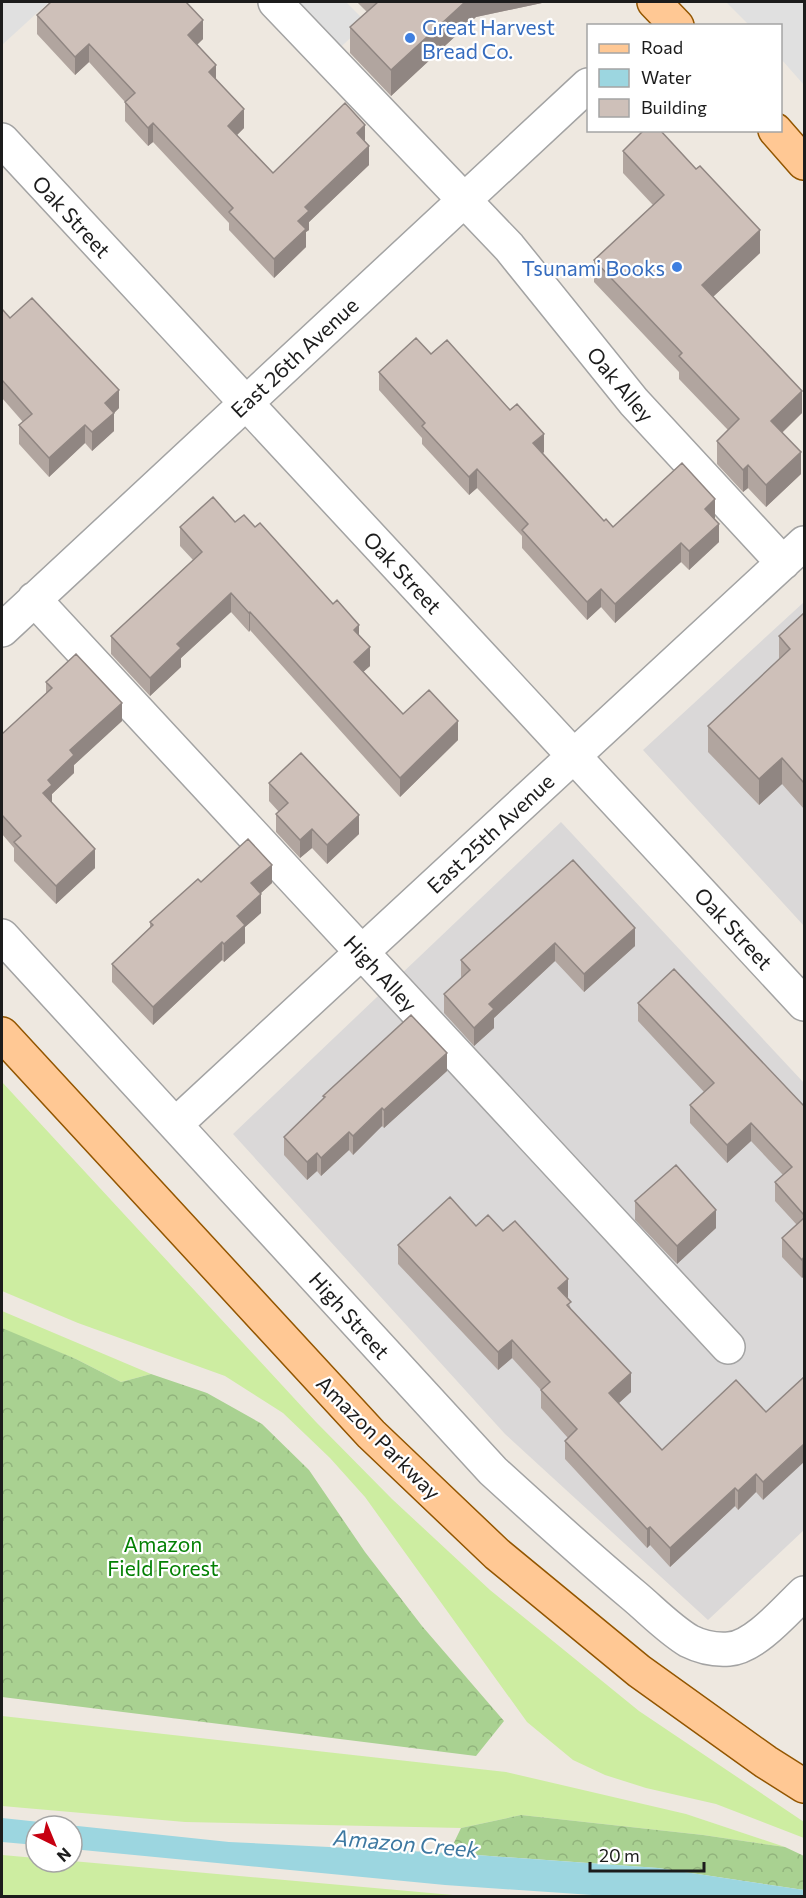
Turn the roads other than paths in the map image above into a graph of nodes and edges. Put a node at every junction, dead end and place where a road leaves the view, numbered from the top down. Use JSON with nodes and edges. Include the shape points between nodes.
{"nodes":[{"id":1,"x":275,"y":2,"type":"edge"},
{"id":2,"x":587,"y":86,"type":"edge"},
{"id":3,"x":777,"y":132,"type":"edge"},
{"id":4,"x":2,"y":140,"type":"edge"},
{"id":5,"x":804,"y":163,"type":"edge"},
{"id":6,"x":464,"y":201,"type":"junction"},
{"id":7,"x":244,"y":403,"type":"junction"},
{"id":8,"x":794,"y":553,"type":"edge"},
{"id":9,"x":34,"y":599,"type":"junction"},
{"id":10,"x":2,"y":630,"type":"edge"},
{"id":11,"x":574,"y":755,"type":"junction"},
{"id":12,"x":2,"y":936,"type":"edge"},
{"id":13,"x":362,"y":952,"type":"junction"},
{"id":14,"x":804,"y":1004,"type":"edge"},
{"id":15,"x":2,"y":1034,"type":"edge"},
{"id":16,"x":176,"y":1124,"type":"junction"},
{"id":17,"x":728,"y":1347,"type":"dead end"},
{"id":18,"x":804,"y":1593,"type":"edge"},
{"id":19,"x":804,"y":1786,"type":"edge"}],
"edges":[{"from":1,"to":6,"type":"street","name":"Oak Alley"},
{"from":2,"to":6,"type":"street","name":"East 26th Avenue"},
{"from":3,"to":5,"type":"main road"},
{"from":4,"to":7,"type":"street","name":"Oak Street"},
{"from":6,"to":7,"type":"street","name":"East 26th Avenue"},
{"from":6,"to":8,"type":"street","name":"Oak Alley","via":[[509,247],[634,402]]},
{"from":7,"to":9,"type":"street","name":"East 26th Avenue"},
{"from":7,"to":11,"type":"street","name":"Oak Street"},
{"from":8,"to":11,"type":"street","name":"East 25th Avenue"},
{"from":9,"to":10,"type":"street","name":"East 26th Avenue"},
{"from":9,"to":13,"type":"street","name":"High Alley"},
{"from":11,"to":13,"type":"street","name":"East 25th Avenue"},
{"from":11,"to":14,"type":"street","name":"Oak Street"},
{"from":12,"to":16,"type":"street","name":"High Street"},
{"from":13,"to":16,"type":"street","name":"East 25th Avenue"},
{"from":13,"to":17,"type":"street","name":"High Alley"},
{"from":15,"to":19,"type":"main road","name":"Amazon Parkway","via":[[371,1434],[497,1554],[639,1671]]},
{"from":16,"to":18,"type":"street","name":"High Street","via":[[493,1471],[572,1545],[680,1635],[701,1646],[743,1646]]}]}
